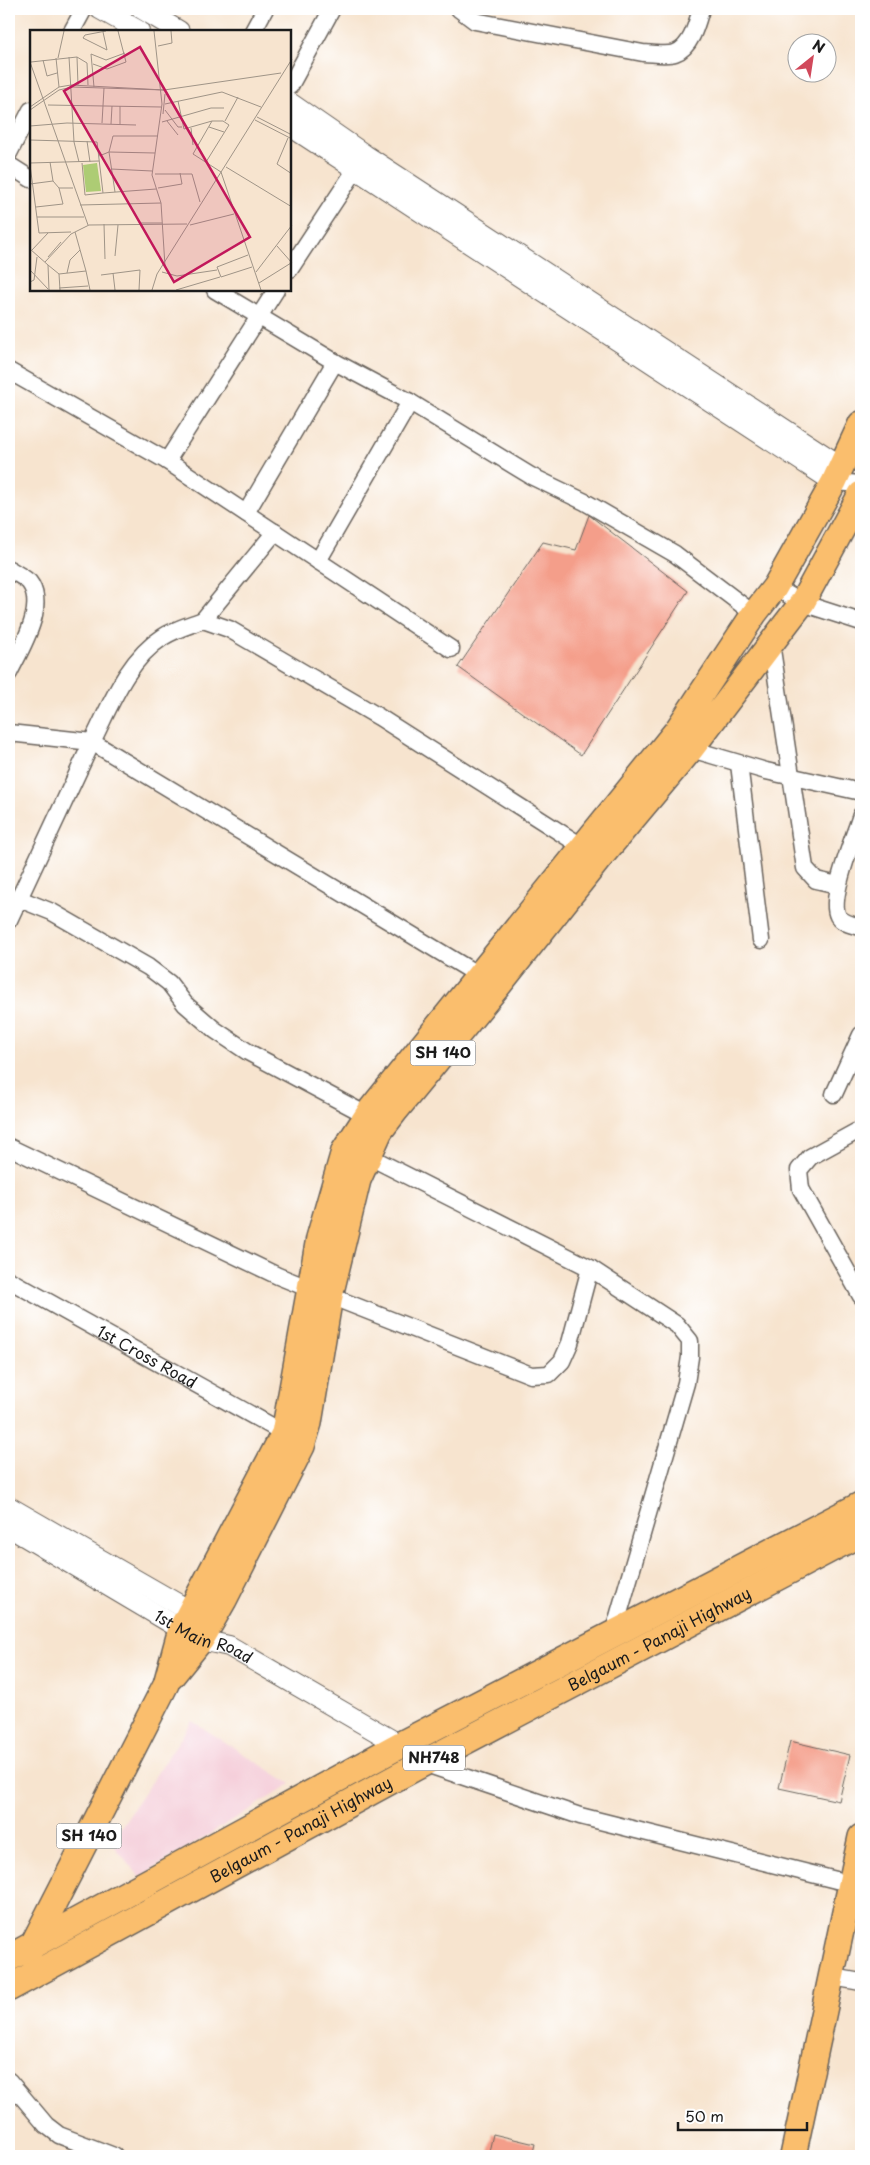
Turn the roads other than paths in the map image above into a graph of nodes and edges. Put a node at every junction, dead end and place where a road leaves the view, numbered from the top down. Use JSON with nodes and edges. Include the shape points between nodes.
{"nodes":[{"id":1,"x":84,"y":9,"type":"edge"},
{"id":2,"x":100,"y":9,"type":"edge"},
{"id":3,"x":265,"y":9,"type":"edge"},
{"id":4,"x":332,"y":9,"type":"edge"},
{"id":5,"x":459,"y":9,"type":"edge"},
{"id":6,"x":702,"y":9,"type":"edge"},
{"id":7,"x":153,"y":12,"type":"edge"},
{"id":8,"x":73,"y":30,"type":"edge"},
{"id":9,"x":137,"y":30,"type":"edge"},
{"id":10,"x":178,"y":30,"type":"edge"},
{"id":11,"x":254,"y":30,"type":"edge"},
{"id":12,"x":291,"y":84,"type":"edge"},
{"id":13,"x":291,"y":104,"type":"edge"},
{"id":14,"x":30,"y":112,"type":"edge"},
{"id":15,"x":291,"y":127,"type":"edge"},
{"id":16,"x":9,"y":153,"type":"edge"},
{"id":17,"x":9,"y":165,"type":"edge"},
{"id":18,"x":356,"y":169,"type":"junction"},
{"id":19,"x":30,"y":178,"type":"edge"},
{"id":20,"x":291,"y":267,"type":"edge"},
{"id":21,"x":217,"y":291,"type":"edge"},
{"id":22,"x":275,"y":291,"type":"edge"},
{"id":23,"x":259,"y":315,"type":"junction"},
{"id":24,"x":335,"y":362,"type":"junction"},
{"id":25,"x":9,"y":371,"type":"edge"},
{"id":26,"x":410,"y":402,"type":"junction"},
{"id":27,"x":861,"y":424,"type":"edge"},
{"id":28,"x":166,"y":461,"type":"junction"},
{"id":29,"x":849,"y":478,"type":"edge"},
{"id":30,"x":861,"y":494,"type":"edge"},
{"id":31,"x":246,"y":513,"type":"junction"},
{"id":32,"x":275,"y":532,"type":"junction"},
{"id":33,"x":318,"y":561,"type":"junction"},
{"id":34,"x":9,"y":570,"type":"edge"},
{"id":35,"x":775,"y":588,"type":"junction"},
{"id":36,"x":802,"y":603,"type":"junction"},
{"id":37,"x":754,"y":614,"type":"junction"},
{"id":38,"x":203,"y":620,"type":"junction"},
{"id":39,"x":861,"y":622,"type":"edge"},
{"id":40,"x":771,"y":643,"type":"junction"},
{"id":41,"x":451,"y":649,"type":"dead end"},
{"id":42,"x":9,"y":673,"type":"edge"},
{"id":43,"x":9,"y":733,"type":"edge"},
{"id":44,"x":92,"y":742,"type":"junction"},
{"id":45,"x":691,"y":749,"type":"junction"},
{"id":46,"x":739,"y":764,"type":"junction"},
{"id":47,"x":792,"y":777,"type":"junction"},
{"id":48,"x":861,"y":792,"type":"edge"},
{"id":49,"x":861,"y":815,"type":"edge"},
{"id":50,"x":583,"y":847,"type":"junction"},
{"id":51,"x":838,"y":885,"type":"junction"},
{"id":52,"x":18,"y":898,"type":"junction"},
{"id":53,"x":9,"y":920,"type":"edge"},
{"id":54,"x":861,"y":927,"type":"edge"},
{"id":55,"x":760,"y":940,"type":"dead end"},
{"id":56,"x":480,"y":976,"type":"junction"},
{"id":57,"x":861,"y":1035,"type":"edge"},
{"id":58,"x":834,"y":1094,"type":"dead end"},
{"id":59,"x":376,"y":1120,"type":"junction"},
{"id":60,"x":861,"y":1128,"type":"edge"},
{"id":61,"x":9,"y":1147,"type":"edge"},
{"id":62,"x":368,"y":1156,"type":"junction"},
{"id":63,"x":590,"y":1268,"type":"junction"},
{"id":64,"x":9,"y":1280,"type":"edge"},
{"id":65,"x":320,"y":1292,"type":"junction"},
{"id":66,"x":861,"y":1296,"type":"edge"},
{"id":67,"x":284,"y":1433,"type":"junction"},
{"id":68,"x":861,"y":1505,"type":"edge"},
{"id":69,"x":9,"y":1507,"type":"edge"},
{"id":70,"x":9,"y":1527,"type":"edge"},
{"id":71,"x":861,"y":1533,"type":"edge"},
{"id":72,"x":195,"y":1626,"type":"junction"},
{"id":73,"x":613,"y":1634,"type":"junction"},
{"id":74,"x":400,"y":1745,"type":"junction"},
{"id":75,"x":423,"y":1763,"type":"junction"},
{"id":76,"x":861,"y":1837,"type":"edge"},
{"id":77,"x":857,"y":1894,"type":"edge"},
{"id":78,"x":34,"y":1944,"type":"junction"},
{"id":79,"x":9,"y":1958,"type":"edge"},
{"id":80,"x":853,"y":1981,"type":"edge"},
{"id":81,"x":9,"y":1987,"type":"edge"},
{"id":82,"x":9,"y":2081,"type":"edge"},
{"id":83,"x":114,"y":2156,"type":"edge"},
{"id":84,"x":793,"y":2156,"type":"edge"},
{"id":85,"x":809,"y":2156,"type":"edge"}],
"edges":[{"from":1,"to":8,"type":"street"},
{"from":2,"to":9,"type":"street"},
{"from":3,"to":11,"type":"street"},
{"from":4,"to":12,"type":"street"},
{"from":5,"to":6,"type":"street","via":[[476,21],[642,53],[676,53],[687,44]]},
{"from":7,"to":10,"type":"street"},
{"from":13,"to":29,"type":"street"},
{"from":14,"to":16,"type":"street"},
{"from":15,"to":18,"type":"street"},
{"from":17,"to":19,"type":"street"},
{"from":18,"to":20,"type":"street"},
{"from":18,"to":29,"type":"street"},
{"from":21,"to":23,"type":"street"},
{"from":22,"to":23,"type":"street"},
{"from":23,"to":24,"type":"street"},
{"from":23,"to":28,"type":"street"},
{"from":24,"to":26,"type":"street"},
{"from":24,"to":31,"type":"street"},
{"from":25,"to":28,"type":"street"},
{"from":26,"to":33,"type":"street"},
{"from":26,"to":37,"type":"street","via":[[530,476],[585,502],[675,554]]},
{"from":27,"to":29,"type":"main road","number":"SH 140"},
{"from":28,"to":31,"type":"street"},
{"from":29,"to":35,"type":"main road","number":"SH 140"},
{"from":30,"to":36,"type":"main road","number":"SH 140"},
{"from":31,"to":32,"type":"street"},
{"from":32,"to":33,"type":"street"},
{"from":32,"to":38,"type":"street"},
{"from":33,"to":41,"type":"street"},
{"from":34,"to":42,"type":"street","via":[[28,581],[35,592],[36,604],[29,630]]},
{"from":35,"to":36,"type":"street"},
{"from":35,"to":37,"type":"main road","number":"SH 140"},
{"from":36,"to":39,"type":"street"},
{"from":36,"to":40,"type":"main road","number":"SH 140"},
{"from":37,"to":50,"type":"main road","number":"SH 140","via":[[678,728]]},
{"from":38,"to":44,"type":"street","via":[[165,636],[131,667]]},
{"from":38,"to":50,"type":"street","via":[[230,629],[370,712]]},
{"from":40,"to":45,"type":"main road","number":"SH 140"},
{"from":40,"to":47,"type":"street"},
{"from":43,"to":44,"type":"street"},
{"from":44,"to":52,"type":"street"},
{"from":44,"to":56,"type":"street"},
{"from":45,"to":46,"type":"street"},
{"from":45,"to":59,"type":"main road","number":"SH 140","via":[[498,986]]},
{"from":46,"to":47,"type":"street"},
{"from":46,"to":55,"type":"street"},
{"from":47,"to":48,"type":"street"},
{"from":47,"to":51,"type":"street","via":[[804,868],[816,880]]},
{"from":49,"to":51,"type":"street"},
{"from":50,"to":56,"type":"main road","number":"SH 140"},
{"from":51,"to":54,"type":"street","via":[[834,902],[838,916],[848,924]]},
{"from":52,"to":53,"type":"street"},
{"from":52,"to":59,"type":"street","via":[[52,912],[148,967],[169,983],[184,1004],[215,1030],[248,1052]]},
{"from":56,"to":59,"type":"main road","number":"SH 140"},
{"from":57,"to":58,"type":"street"},
{"from":59,"to":62,"type":"main road","number":"SH 140"},
{"from":59,"to":65,"type":"main road","number":"SH 140","via":[[350,1140],[340,1163],[319,1238]]},
{"from":60,"to":66,"type":"street","via":[[810,1157],[799,1170],[801,1189]]},
{"from":61,"to":65,"type":"street","via":[[278,1276]]},
{"from":62,"to":63,"type":"street"},
{"from":62,"to":65,"type":"main road","number":"SH 140"},
{"from":63,"to":65,"type":"street","via":[[570,1344],[562,1361],[548,1374],[531,1375]]},
{"from":63,"to":73,"type":"street","via":[[678,1326],[690,1341],[686,1383]]},
{"from":64,"to":67,"type":"street","name":"1st Cross Road"},
{"from":65,"to":67,"type":"main road","number":"SH 140"},
{"from":65,"to":72,"type":"main road","number":"SH 140","via":[[309,1422],[302,1446],[224,1600]]},
{"from":67,"to":72,"type":"main road","number":"SH 140"},
{"from":68,"to":73,"type":"highway","name":"Belgaum - Panaji Highway","number":"NH748"},
{"from":69,"to":72,"type":"street"},
{"from":70,"to":72,"type":"street","name":"1st Main Road"},
{"from":71,"to":75,"type":"highway","name":"Belgaum - Panaji Highway","number":"NH748"},
{"from":72,"to":74,"type":"street","name":"1st Main Road"},
{"from":72,"to":78,"type":"main road","number":"SH 140"},
{"from":73,"to":74,"type":"highway","name":"Belgaum - Panaji Highway","number":"NH748"},
{"from":74,"to":78,"type":"highway","name":"Belgaum - Panaji Highway","number":"NH748"},
{"from":75,"to":77,"type":"street","via":[[580,1816]]},
{"from":75,"to":81,"type":"highway","name":"Belgaum - Panaji Highway","number":"NH748"},
{"from":76,"to":77,"type":"main road"},
{"from":77,"to":80,"type":"main road"},
{"from":77,"to":84,"type":"main road"},
{"from":78,"to":79,"type":"highway","name":"Belgaum - Panaji Highway","number":"NH748"},
{"from":78,"to":81,"type":"main road","number":"SH 140"},
{"from":80,"to":85,"type":"main road"},
{"from":82,"to":83,"type":"street","via":[[46,2125],[59,2135]]}]}
